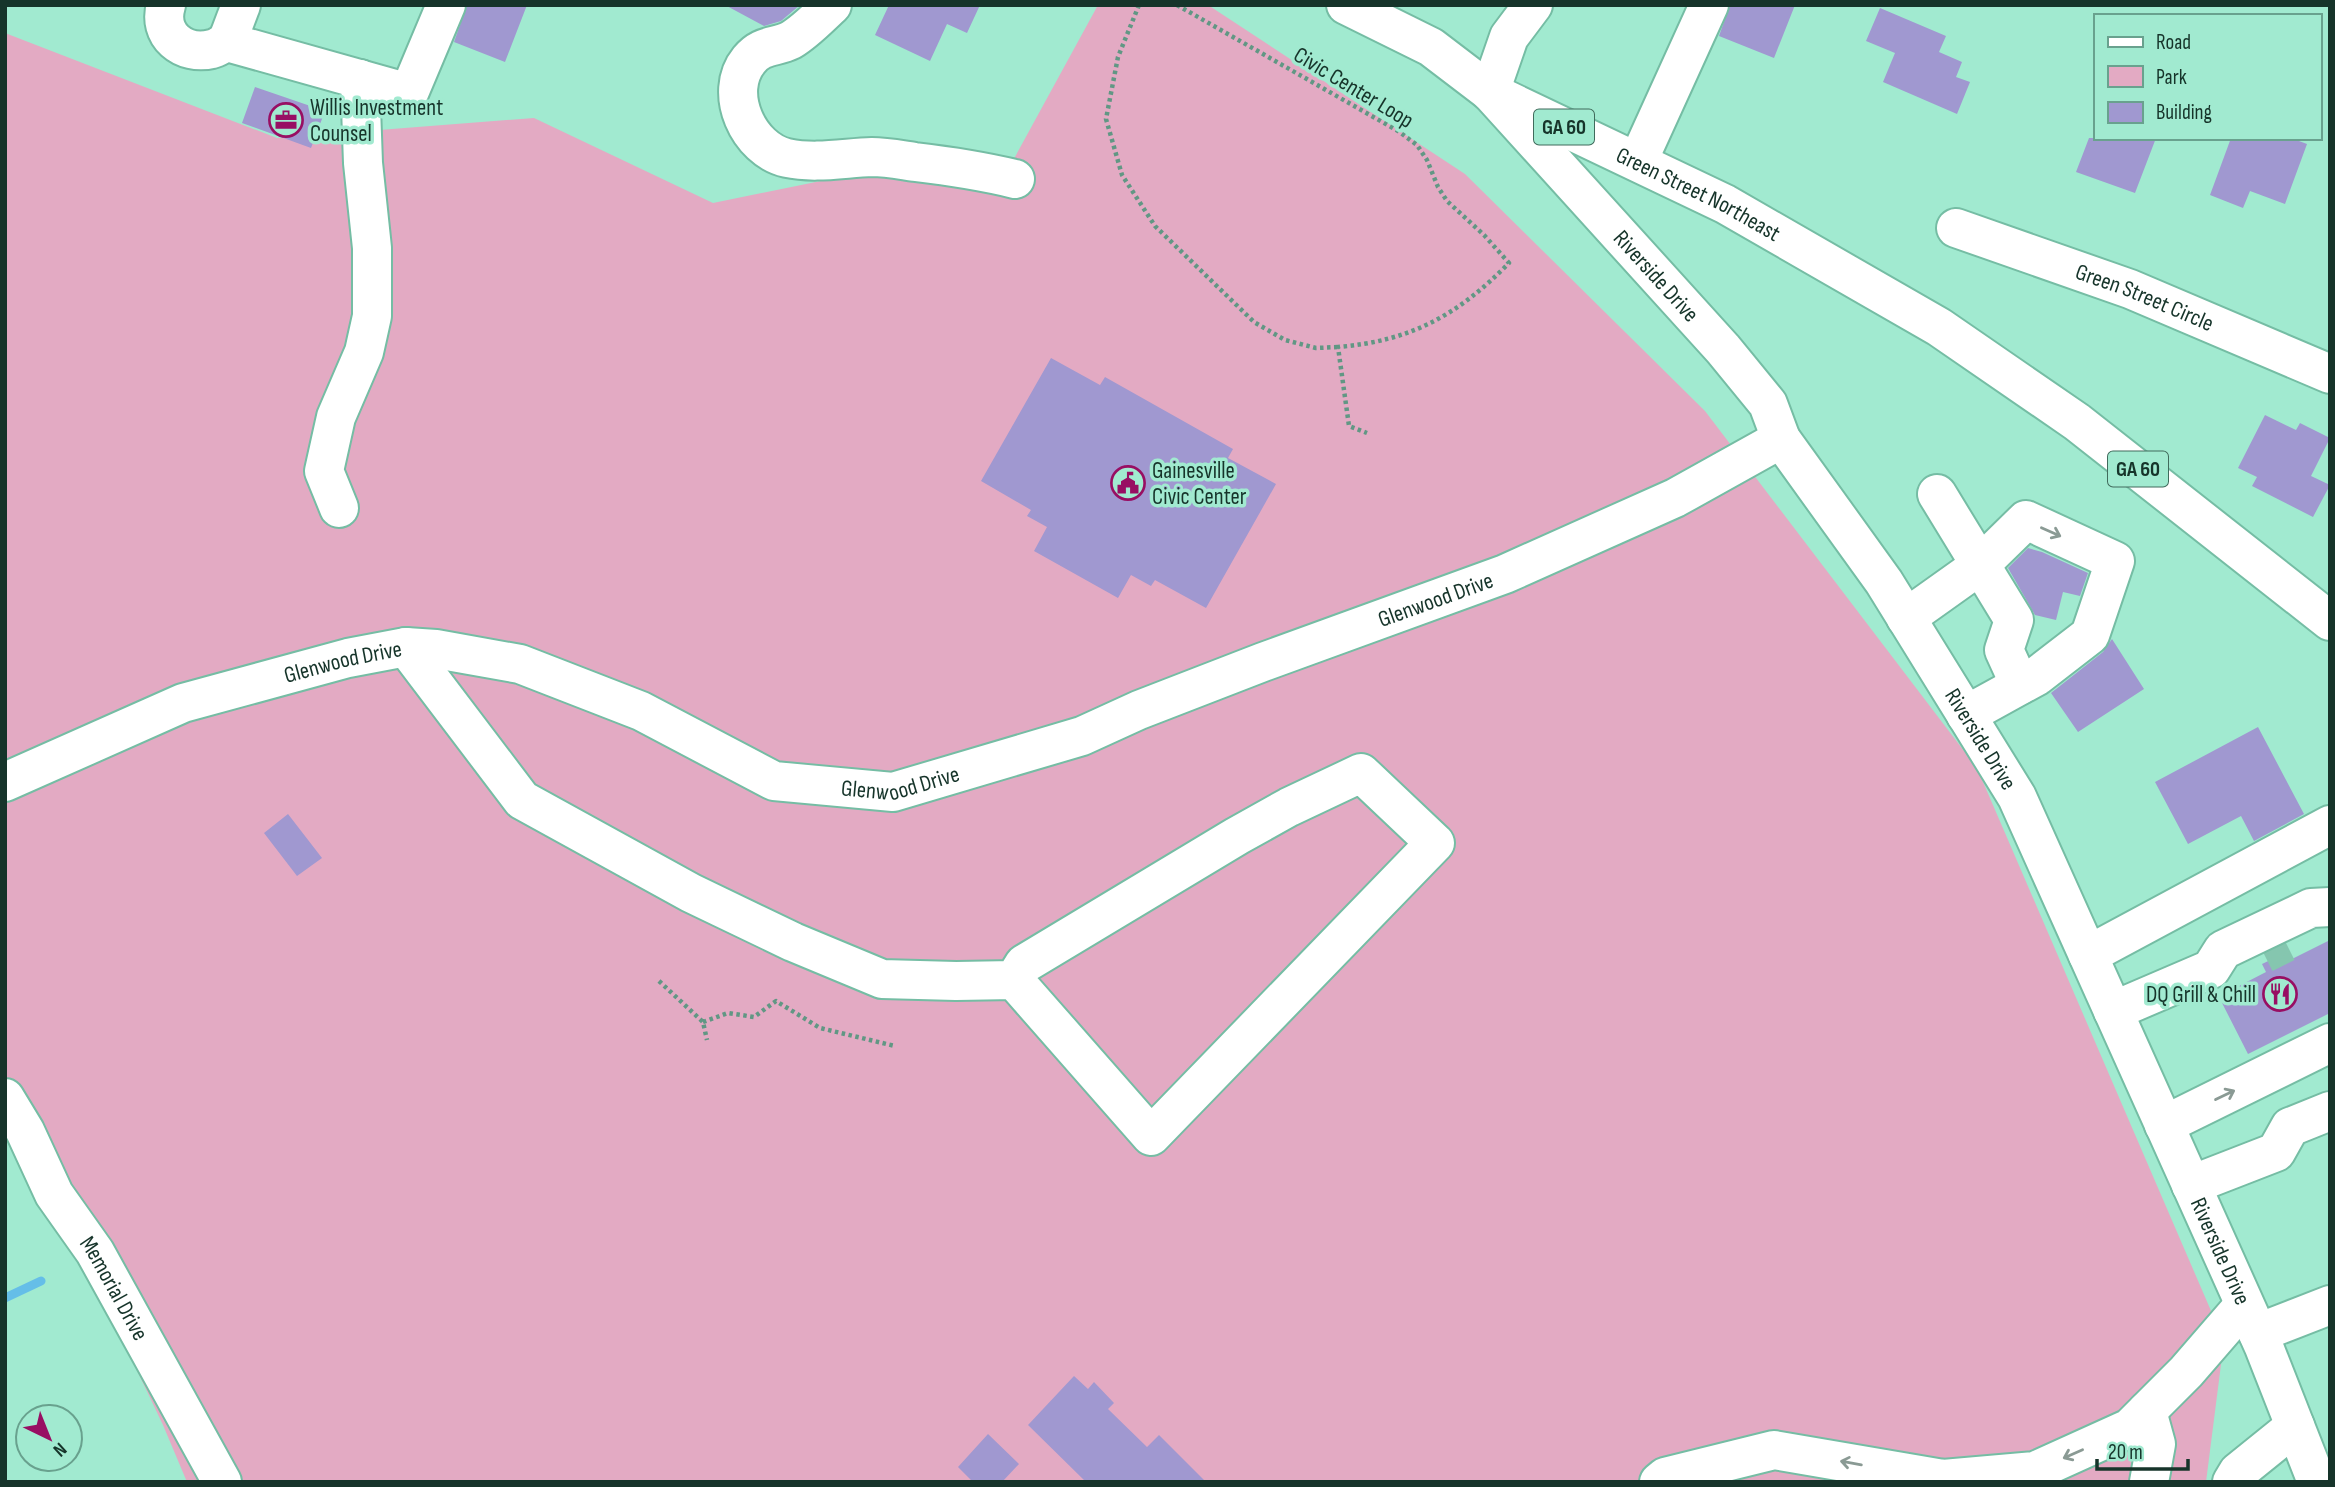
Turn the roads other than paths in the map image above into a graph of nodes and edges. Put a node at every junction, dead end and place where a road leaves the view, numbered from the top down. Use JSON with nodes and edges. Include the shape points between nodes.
{"nodes":[{"id":1,"x":241,"y":5,"type":"edge"},
{"id":2,"x":446,"y":5,"type":"edge"},
{"id":3,"x":832,"y":5,"type":"edge"},
{"id":4,"x":1346,"y":5,"type":"edge"},
{"id":5,"x":1533,"y":5,"type":"edge"},
{"id":6,"x":1709,"y":5,"type":"edge"},
{"id":7,"x":164,"y":11,"type":"edge"},
{"id":8,"x":227,"y":42,"type":"junction"},
{"id":9,"x":359,"y":79,"type":"junction"},
{"id":10,"x":1490,"y":92,"type":"junction"},
{"id":11,"x":1638,"y":161,"type":"junction"},
{"id":12,"x":1015,"y":179,"type":"dead end"},
{"id":13,"x":1956,"y":228,"type":"dead end"},
{"id":14,"x":2330,"y":374,"type":"edge"},
{"id":15,"x":1781,"y":439,"type":"junction"},
{"id":16,"x":1937,"y":494,"type":"dead end"},
{"id":17,"x":339,"y":508,"type":"dead end"},
{"id":18,"x":1979,"y":566,"type":"junction"},
{"id":19,"x":1906,"y":618,"type":"junction"},
{"id":20,"x":2330,"y":621,"type":"edge"},
{"id":21,"x":405,"y":647,"type":"junction"},
{"id":22,"x":2020,"y":685,"type":"junction"},
{"id":23,"x":1966,"y":715,"type":"junction"},
{"id":24,"x":5,"y":782,"type":"edge"},
{"id":25,"x":2330,"y":825,"type":"edge"},
{"id":26,"x":2330,"y":907,"type":"edge"},
{"id":27,"x":2330,"y":914,"type":"edge"},
{"id":28,"x":2088,"y":956,"type":"junction"},
{"id":29,"x":2211,"y":969,"type":"junction"},
{"id":30,"x":1014,"y":980,"type":"junction"},
{"id":31,"x":2113,"y":1011,"type":"junction"},
{"id":32,"x":2330,"y":1043,"type":"edge"},
{"id":33,"x":5,"y":1098,"type":"edge"},
{"id":34,"x":2330,"y":1111,"type":"edge"},
{"id":35,"x":2164,"y":1125,"type":"junction"},
{"id":36,"x":15,"y":1134,"type":"edge"},
{"id":37,"x":2191,"y":1185,"type":"junction"},
{"id":38,"x":2330,"y":1305,"type":"edge"},
{"id":39,"x":2251,"y":1319,"type":"junction"},
{"id":40,"x":2147,"y":1411,"type":"junction"},
{"id":41,"x":2295,"y":1426,"type":"junction"},
{"id":42,"x":1959,"y":1480,"type":"edge"},
{"id":43,"x":222,"y":1482,"type":"edge"},
{"id":44,"x":1659,"y":1482,"type":"edge"},
{"id":45,"x":2149,"y":1482,"type":"edge"},
{"id":46,"x":2232,"y":1482,"type":"edge"},
{"id":47,"x":2317,"y":1482,"type":"edge"}],
"edges":[{"from":1,"to":8,"type":"main road"},
{"from":2,"to":9,"type":"main road","via":[[409,93]]},
{"from":3,"to":12,"type":"main road","via":[[790,40],[759,50],[747,63],[737,90],[745,124],[760,146],[785,158],[874,157],[982,170]]},
{"from":4,"to":10,"type":"main road","name":"Green Street Northeast","via":[[1431,47]]},
{"from":5,"to":10,"type":"main road","via":[[1509,37]]},
{"from":6,"to":11,"type":"main road"},
{"from":7,"to":8,"type":"main road","via":[[166,33],[186,48],[210,50]]},
{"from":8,"to":9,"type":"main road"},
{"from":9,"to":17,"type":"main road","via":[[372,248],[372,316],[364,352],[336,417],[324,471]]},
{"from":10,"to":11,"type":"main road","name":"Green Street Northeast","number":"GA 60"},
{"from":10,"to":15,"type":"main road","name":"Riverside Drive","via":[[1723,348],[1768,404]]},
{"from":11,"to":20,"type":"main road","name":"Green Street Northeast","number":"GA 60","via":[[1725,204],[1939,327],[2077,422]]},
{"from":13,"to":14,"type":"main road","name":"Green Street Circle","via":[[2130,289]]},
{"from":15,"to":19,"type":"main road","name":"Riverside Drive"},
{"from":15,"to":21,"type":"main road","name":"Glenwood Drive","via":[[1675,498],[1505,575],[1263,662],[1082,736],[893,792],[775,781],[641,711],[520,664]]},
{"from":16,"to":18,"type":"main road"},
{"from":18,"to":19,"type":"main road"},
{"from":18,"to":22,"type":"main road","via":[[2014,621],[2004,650]]},
{"from":18,"to":22,"type":"main road","one_way":true,"via":[[2026,520],[2115,561],[2090,635]]},
{"from":19,"to":23,"type":"main road","name":"Riverside Drive"},
{"from":21,"to":24,"type":"main road","name":"Glenwood Drive","via":[[183,703]]},
{"from":21,"to":30,"type":"main road","via":[[522,800],[691,893],[882,979]]},
{"from":22,"to":23,"type":"main road"},
{"from":23,"to":28,"type":"main road","name":"Riverside Drive","via":[[2017,797]]},
{"from":25,"to":28,"type":"main road"},
{"from":26,"to":29,"type":"main road","via":[[2311,908],[2223,950]]},
{"from":27,"to":29,"type":"main road","via":[[2311,931],[2232,970]]},
{"from":28,"to":31,"type":"main road","name":"Riverside Drive"},
{"from":29,"to":31,"type":"main road"},
{"from":30,"to":30,"type":"main road","via":[[1151,1136],[1435,843],[1361,773],[1180,868],[1024,964]]},
{"from":31,"to":35,"type":"main road","name":"Riverside Drive"},
{"from":35,"to":32,"type":"main road","one_way":true},
{"from":33,"to":36,"type":"main road","name":"Memorial Drive"},
{"from":34,"to":37,"type":"main road","via":[[2290,1127],[2276,1152]]},
{"from":35,"to":37,"type":"main road","name":"Riverside Drive"},
{"from":36,"to":43,"type":"main road","name":"Memorial Drive","via":[[95,1252]]},
{"from":37,"to":39,"type":"main road","name":"Riverside Drive"},
{"from":38,"to":39,"type":"main road"},
{"from":39,"to":40,"type":"main road"},
{"from":39,"to":41,"type":"main road","name":"Riverside Drive"},
{"from":40,"to":42,"type":"main road","one_way":true,"via":[[2130,1429],[2035,1471]]},
{"from":40,"to":45,"type":"main road","via":[[2156,1444]]},
{"from":41,"to":46,"type":"main road"},
{"from":41,"to":47,"type":"main road","name":"Riverside Drive"},
{"from":42,"to":44,"type":"main road","one_way":true,"via":[[1774,1450]]}]}
